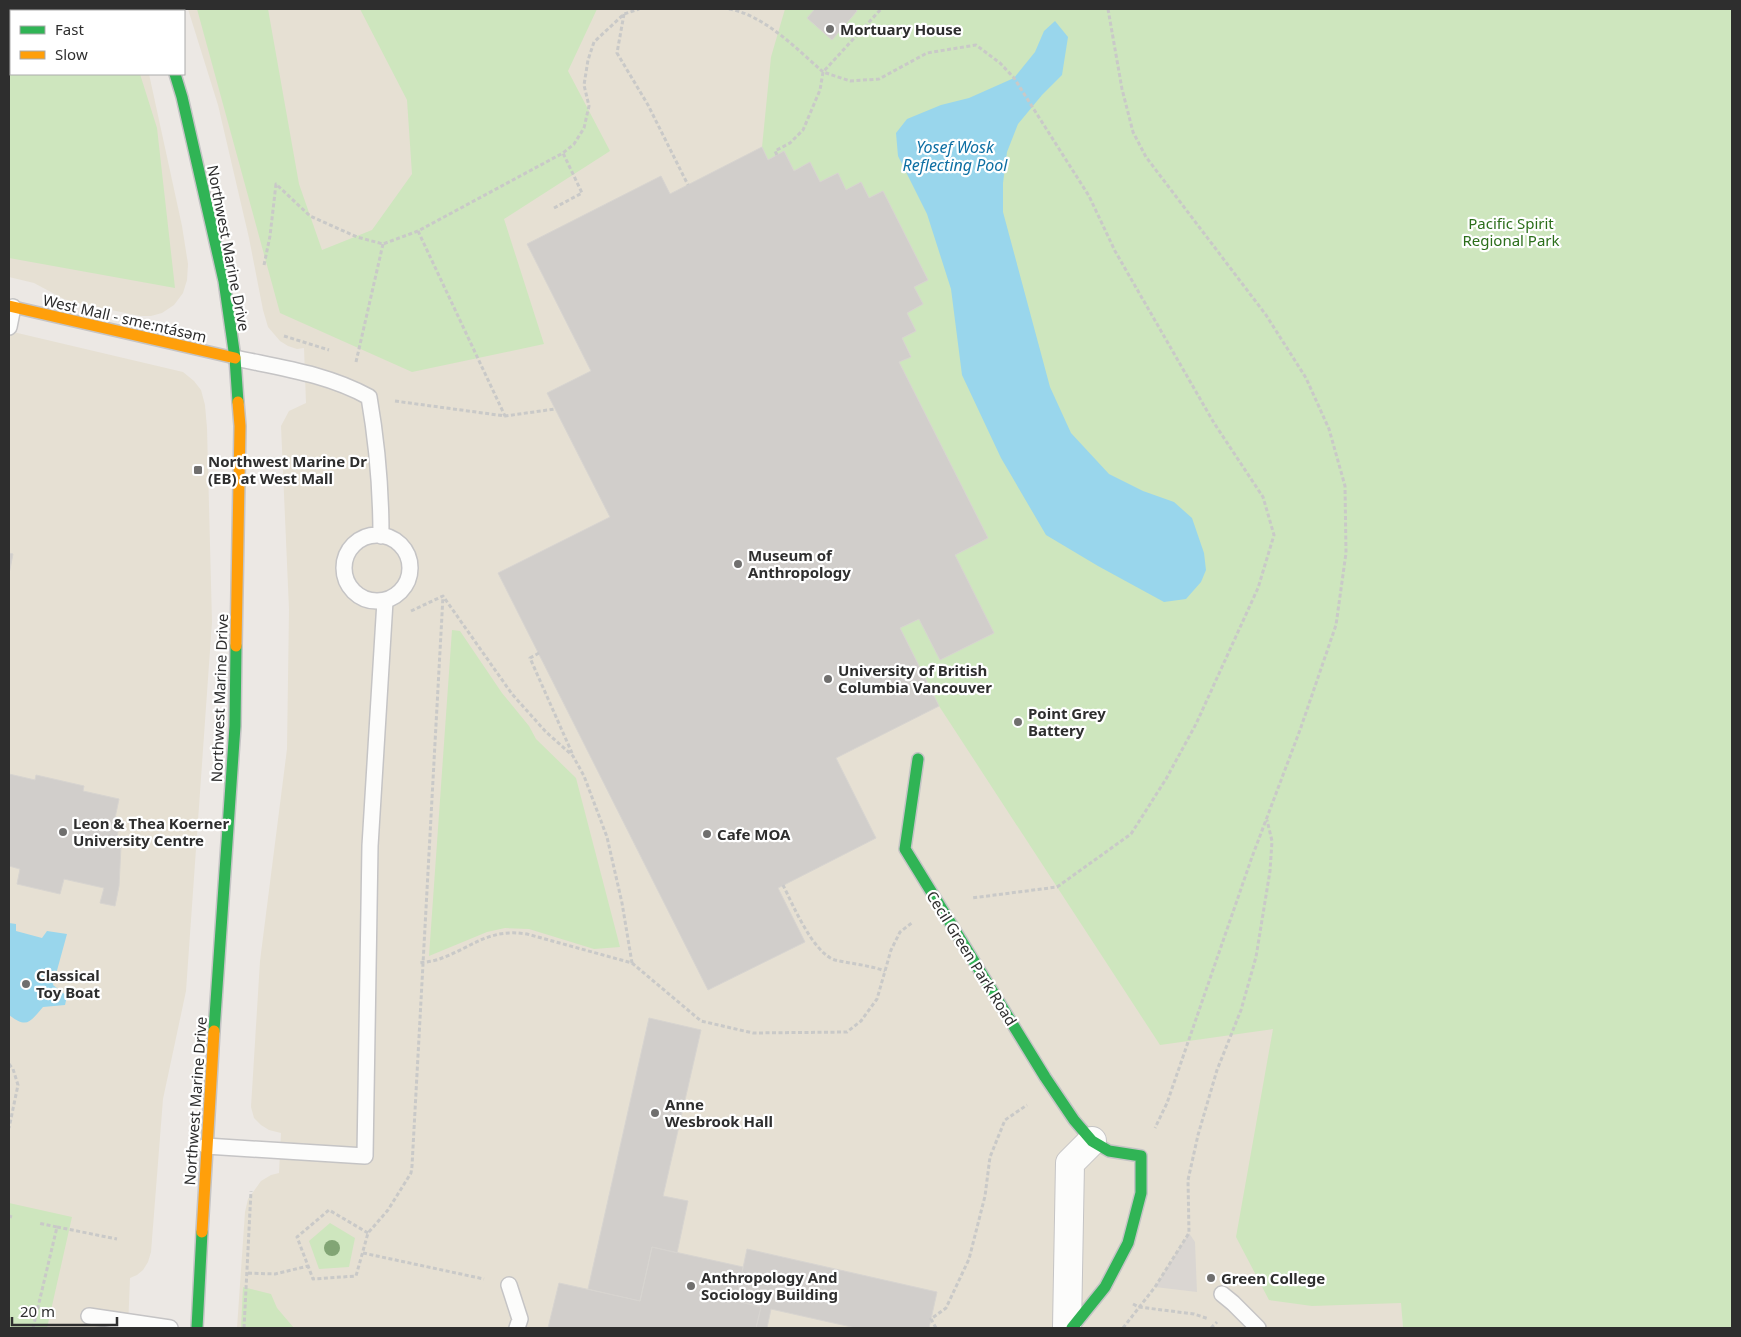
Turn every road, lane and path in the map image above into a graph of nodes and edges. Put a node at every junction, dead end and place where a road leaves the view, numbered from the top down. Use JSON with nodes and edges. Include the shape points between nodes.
{"nodes":[{"id":1,"x":638,"y":9,"type":"edge"},
{"id":2,"x":729,"y":9,"type":"edge"},
{"id":3,"x":880,"y":9,"type":"edge"},
{"id":4,"x":1108,"y":9,"type":"edge"},
{"id":5,"x":624,"y":14,"type":"junction"},
{"id":6,"x":823,"y":72,"type":"junction"},
{"id":7,"x":175,"y":75,"type":"edge"},
{"id":8,"x":563,"y":153,"type":"junction"},
{"id":9,"x":777,"y":155,"type":"dead end"},
{"id":10,"x":688,"y":185,"type":"dead end"},
{"id":11,"x":554,"y":208,"type":"dead end"},
{"id":12,"x":418,"y":231,"type":"junction"},
{"id":13,"x":383,"y":244,"type":"junction"},
{"id":14,"x":264,"y":265,"type":"dead end"},
{"id":15,"x":11,"y":306,"type":"edge"},
{"id":16,"x":9,"y":327,"type":"edge"},
{"id":17,"x":284,"y":336,"type":"dead end"},
{"id":18,"x":318,"y":346,"type":"dead end"},
{"id":19,"x":236,"y":358,"type":"junction"},
{"id":20,"x":369,"y":397,"type":"junction"},
{"id":21,"x":555,"y":409,"type":"dead end"},
{"id":22,"x":505,"y":416,"type":"junction"},
{"id":23,"x":381,"y":536,"type":"junction"},
{"id":24,"x":443,"y":596,"type":"junction"},
{"id":25,"x":385,"y":601,"type":"junction"},
{"id":26,"x":406,"y":613,"type":"dead end"},
{"id":27,"x":539,"y":653,"type":"dead end"},
{"id":28,"x":573,"y":756,"type":"junction"},
{"id":29,"x":918,"y":759,"type":"dead end"},
{"id":30,"x":1267,"y":818,"type":"junction"},
{"id":31,"x":783,"y":885,"type":"dead end"},
{"id":32,"x":937,"y":902,"type":"junction"},
{"id":33,"x":424,"y":962,"type":"junction"},
{"id":34,"x":419,"y":963,"type":"dead end"},
{"id":35,"x":632,"y":963,"type":"junction"},
{"id":36,"x":885,"y":971,"type":"junction"},
{"id":37,"x":9,"y":1064,"type":"edge"},
{"id":38,"x":1052,"y":1088,"type":"junction"},
{"id":39,"x":9,"y":1128,"type":"edge"},
{"id":40,"x":1092,"y":1141,"type":"junction"},
{"id":41,"x":206,"y":1146,"type":"junction"},
{"id":42,"x":1141,"y":1156,"type":"junction"},
{"id":43,"x":251,"y":1191,"type":"dead end"},
{"id":44,"x":38,"y":1223,"type":"dead end"},
{"id":45,"x":57,"y":1227,"type":"junction"},
{"id":46,"x":368,"y":1233,"type":"junction"},
{"id":47,"x":117,"y":1239,"type":"dead end"},
{"id":48,"x":363,"y":1253,"type":"junction"},
{"id":49,"x":308,"y":1266,"type":"junction"},
{"id":50,"x":248,"y":1273,"type":"junction"},
{"id":51,"x":470,"y":1276,"type":"dead end"},
{"id":52,"x":509,"y":1285,"type":"dead end"},
{"id":53,"x":1222,"y":1294,"type":"dead end"},
{"id":54,"x":1126,"y":1300,"type":"dead end"},
{"id":55,"x":1139,"y":1307,"type":"junction"},
{"id":56,"x":89,"y":1316,"type":"dead end"},
{"id":57,"x":1217,"y":1322,"type":"dead end"},
{"id":58,"x":32,"y":1328,"type":"edge"},
{"id":59,"x":170,"y":1328,"type":"edge"},
{"id":60,"x":197,"y":1328,"type":"edge"},
{"id":61,"x":244,"y":1328,"type":"edge"},
{"id":62,"x":517,"y":1328,"type":"edge"},
{"id":63,"x":936,"y":1328,"type":"edge"},
{"id":64,"x":1068,"y":1328,"type":"edge"},
{"id":65,"x":1072,"y":1328,"type":"edge"},
{"id":66,"x":1123,"y":1328,"type":"edge"},
{"id":67,"x":1258,"y":1328,"type":"edge"}],
"edges":[{"from":1,"to":5,"type":"path"},
{"from":2,"to":6,"type":"path","via":[[742,11],[776,32]]},
{"from":3,"to":6,"type":"path"},
{"from":4,"to":30,"type":"path","via":[[1133,132],[1146,157],[1266,315],[1306,378],[1329,429],[1344,486],[1346,553],[1336,625]]},
{"from":5,"to":8,"type":"path","via":[[594,42],[584,85],[589,106],[584,128],[574,144]]},
{"from":5,"to":10,"type":"path","via":[[617,53],[648,105]]},
{"from":6,"to":9,"type":"path","via":[[820,90],[803,130],[790,143],[775,151]]},
{"from":6,"to":32,"type":"path","via":[[850,81],[879,79],[927,53],[976,45],[1000,63],[1033,106],[1089,196],[1115,251],[1214,423],[1263,498],[1274,535],[1258,588],[1196,724],[1131,834],[1057,887]]},
{"from":7,"to":19,"type":"street","name":"Northwest Marine Drive","via":[[224,281]]},
{"from":8,"to":11,"type":"path","via":[[582,193]]},
{"from":8,"to":12,"type":"path"},
{"from":12,"to":13,"type":"path"},
{"from":12,"to":22,"type":"path"},
{"from":13,"to":14,"type":"path","via":[[357,237],[310,216],[276,184]]},
{"from":13,"to":20,"type":"path","via":[[355,361]]},
{"from":15,"to":16,"type":"lane"},
{"from":15,"to":19,"type":"street","name":"West Mall - sme:ntásəm"},
{"from":17,"to":18,"type":"path"},
{"from":19,"to":20,"type":"lane","via":[[328,379]]},
{"from":19,"to":41,"type":"street","name":"Northwest Marine Drive","via":[[240,426],[235,726]]},
{"from":20,"to":22,"type":"path"},
{"from":20,"to":23,"type":"lane","via":[[375,432]]},
{"from":21,"to":22,"type":"path"},
{"from":23,"to":25,"type":"lane","via":[[392,538],[401,546],[410,566],[404,588]]},
{"from":23,"to":25,"type":"lane","via":[[370,536],[352,546],[344,565],[348,586],[355,594]]},
{"from":24,"to":26,"type":"path"},
{"from":24,"to":28,"type":"path","via":[[512,694]]},
{"from":24,"to":33,"type":"path"},
{"from":25,"to":41,"type":"lane","via":[[370,846],[365,1156]]},
{"from":27,"to":28,"type":"path","via":[[530,658]]},
{"from":28,"to":35,"type":"path","via":[[607,837]]},
{"from":29,"to":32,"type":"street","name":"Cecil Green Park Road","via":[[905,849]]},
{"from":30,"to":42,"type":"path","via":[[1167,1103]]},
{"from":30,"to":55,"type":"path","via":[[1272,841],[1270,871],[1256,957],[1198,1134],[1188,1180],[1190,1233]]},
{"from":31,"to":36,"type":"path","via":[[809,936],[823,952],[833,959]]},
{"from":32,"to":36,"type":"path","via":[[900,932]]},
{"from":32,"to":38,"type":"street","name":"Cecil Green Park Road"},
{"from":33,"to":34,"type":"path"},
{"from":33,"to":35,"type":"path","via":[[441,959],[490,935],[512,931]]},
{"from":33,"to":46,"type":"path","via":[[412,1166],[388,1210]]},
{"from":35,"to":36,"type":"path","via":[[702,1021],[753,1032],[847,1032],[877,999]]},
{"from":37,"to":39,"type":"path","via":[[18,1085]]},
{"from":38,"to":40,"type":"street","name":"Cecil Green Park Road"},
{"from":38,"to":63,"type":"path","via":[[1005,1120],[990,1157],[986,1196],[969,1259],[946,1308],[931,1319]]},
{"from":40,"to":42,"type":"street","name":"Cecil Green Park Road","via":[[1109,1151]]},
{"from":40,"to":64,"type":"street","via":[[1070,1163]]},
{"from":41,"to":60,"type":"street","name":"Northwest Marine Drive"},
{"from":42,"to":65,"type":"street","via":[[1141,1193],[1128,1243],[1105,1287]]},
{"from":43,"to":50,"type":"path"},
{"from":44,"to":45,"type":"path"},
{"from":45,"to":47,"type":"path"},
{"from":45,"to":58,"type":"path"},
{"from":46,"to":48,"type":"path"},
{"from":46,"to":49,"type":"path","via":[[329,1210],[296,1237]]},
{"from":48,"to":49,"type":"path","via":[[356,1276],[312,1279]]},
{"from":48,"to":51,"type":"path"},
{"from":49,"to":50,"type":"path","via":[[275,1274]]},
{"from":50,"to":61,"type":"path"},
{"from":52,"to":62,"type":"lane","via":[[520,1319]]},
{"from":53,"to":67,"type":"lane"},
{"from":54,"to":55,"type":"path"},
{"from":55,"to":57,"type":"path","via":[[1194,1314]]},
{"from":55,"to":66,"type":"path"},
{"from":56,"to":59,"type":"lane"}]}
